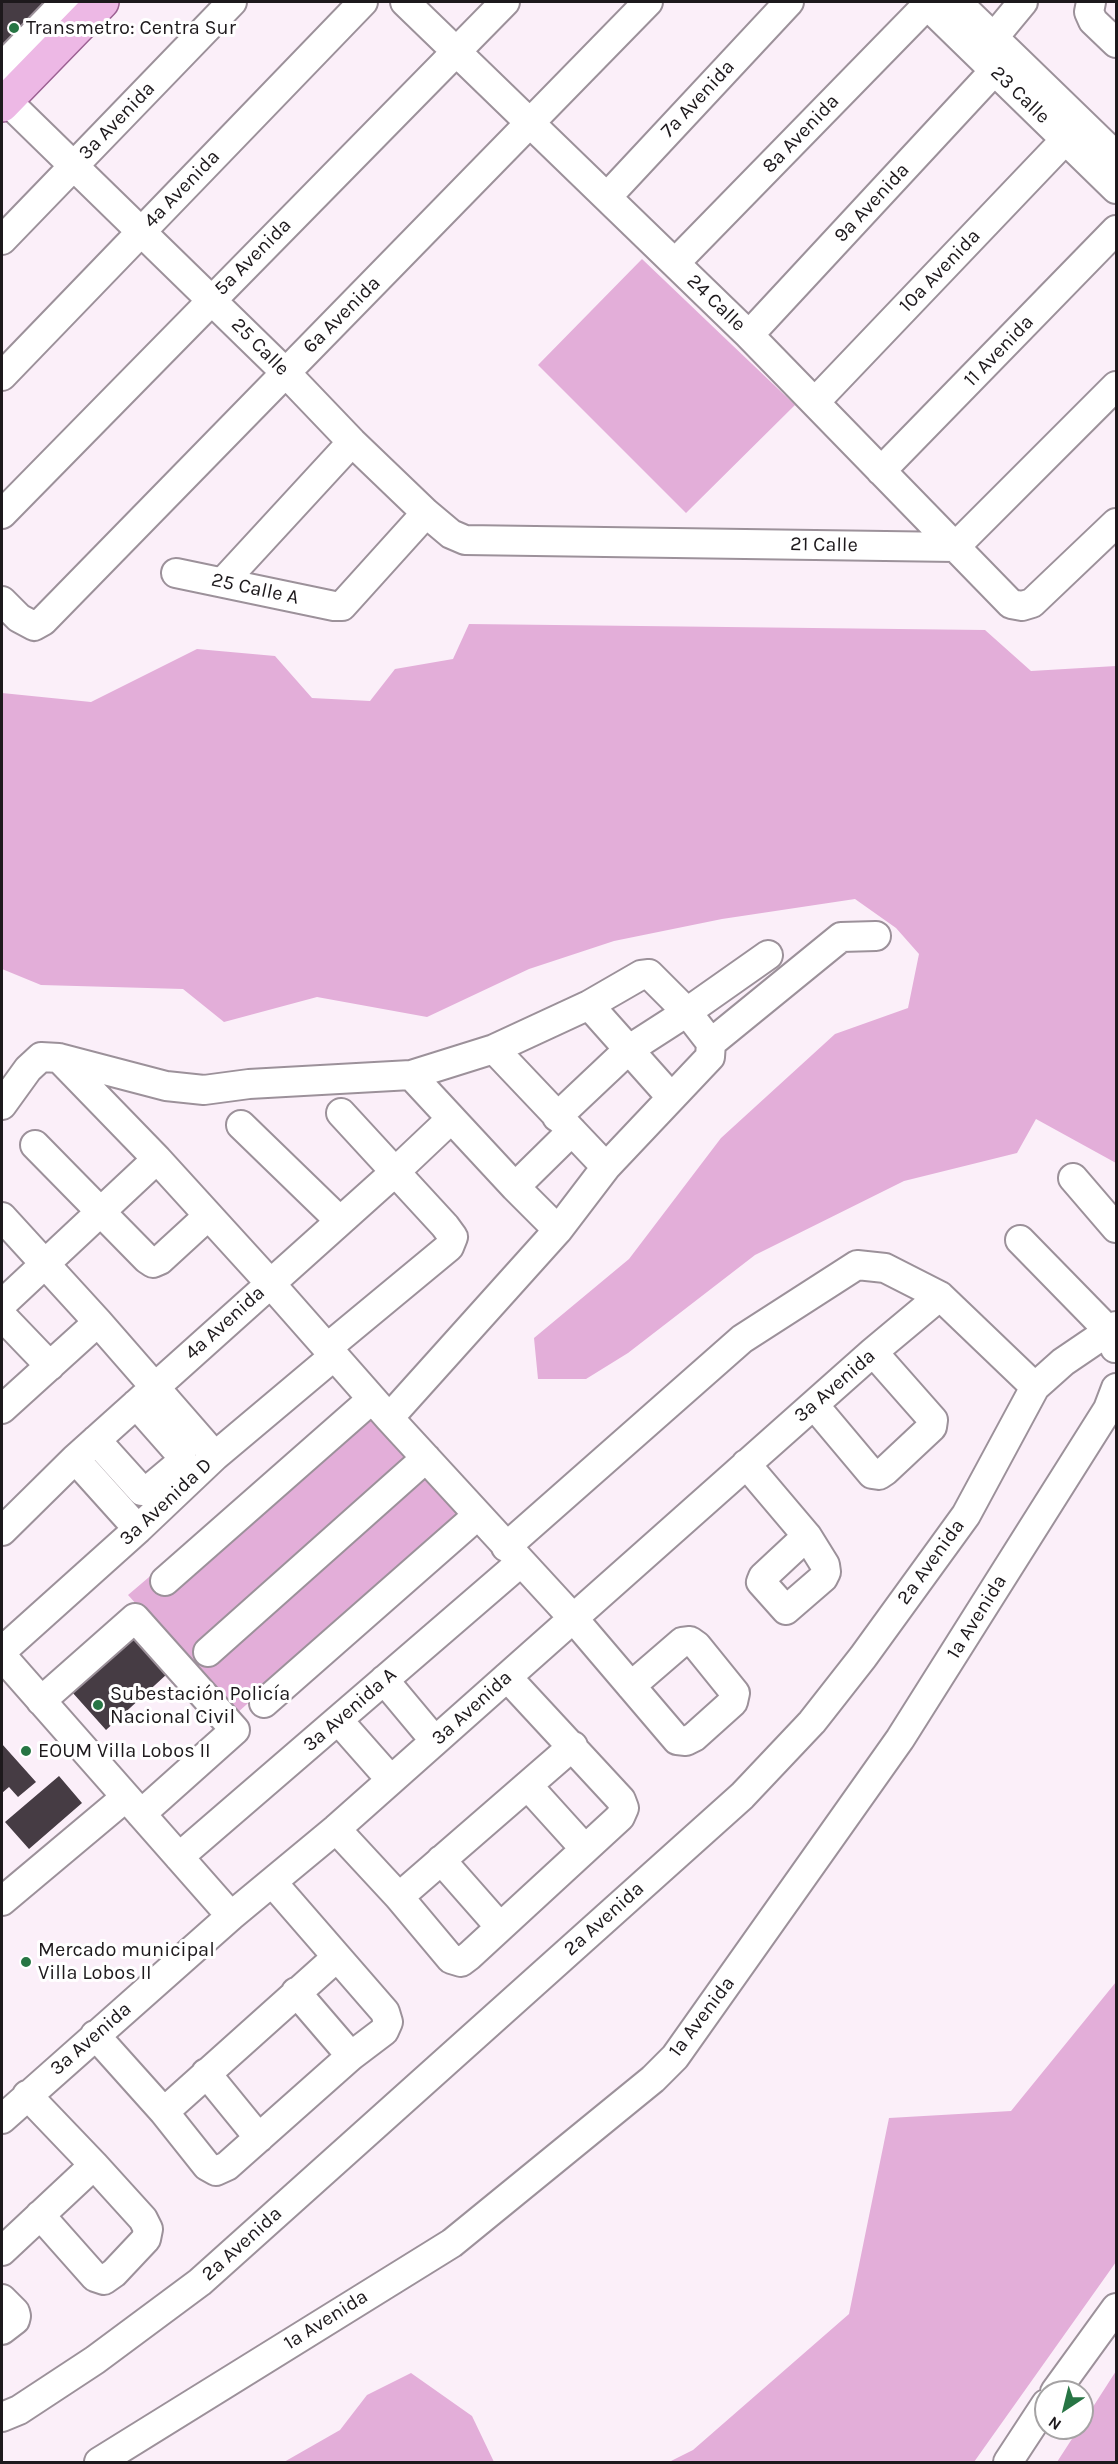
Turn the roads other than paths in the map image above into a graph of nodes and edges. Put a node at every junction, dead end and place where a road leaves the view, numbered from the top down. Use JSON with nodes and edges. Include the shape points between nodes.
{"nodes":[{"id":1,"x":65,"y":2,"type":"edge"},
{"id":2,"x":102,"y":2,"type":"edge"},
{"id":3,"x":232,"y":2,"type":"edge"},
{"id":4,"x":363,"y":2,"type":"edge"},
{"id":5,"x":405,"y":2,"type":"edge"},
{"id":6,"x":505,"y":2,"type":"edge"},
{"id":7,"x":648,"y":2,"type":"edge"},
{"id":8,"x":789,"y":2,"type":"edge"},
{"id":9,"x":957,"y":2,"type":"edge"},
{"id":10,"x":1023,"y":2,"type":"edge"},
{"id":11,"x":1091,"y":2,"type":"edge"},
{"id":12,"x":925,"y":3,"type":"edge"},
{"id":13,"x":994,"y":37,"type":"junction"},
{"id":14,"x":1116,"y":43,"type":"edge"},
{"id":15,"x":456,"y":51,"type":"junction"},
{"id":16,"x":2,"y":67,"type":"edge"},
{"id":17,"x":994,"y":70,"type":"junction"},
{"id":18,"x":4,"y":102,"type":"edge"},
{"id":19,"x":531,"y":123,"type":"junction"},
{"id":20,"x":1066,"y":140,"type":"junction"},
{"id":21,"x":1116,"y":156,"type":"edge"},
{"id":22,"x":74,"y":164,"type":"junction"},
{"id":23,"x":1116,"y":189,"type":"edge"},
{"id":24,"x":607,"y":197,"type":"junction"},
{"id":25,"x":141,"y":231,"type":"junction"},
{"id":26,"x":1116,"y":231,"type":"edge"},
{"id":27,"x":2,"y":240,"type":"edge"},
{"id":28,"x":675,"y":263,"type":"junction"},
{"id":29,"x":212,"y":300,"type":"junction"},
{"id":30,"x":749,"y":335,"type":"junction"},
{"id":31,"x":285,"y":372,"type":"junction"},
{"id":32,"x":2,"y":376,"type":"edge"},
{"id":33,"x":1116,"y":386,"type":"edge"},
{"id":34,"x":815,"y":402,"type":"junction"},
{"id":35,"x":352,"y":442,"type":"junction"},
{"id":36,"x":881,"y":471,"type":"junction"},
{"id":37,"x":426,"y":513,"type":"junction"},
{"id":38,"x":2,"y":514,"type":"edge"},
{"id":39,"x":1116,"y":523,"type":"edge"},
{"id":40,"x":465,"y":540,"type":"joint"},
{"id":41,"x":956,"y":547,"type":"junction"},
{"id":42,"x":176,"y":573,"type":"dead end"},
{"id":43,"x":223,"y":582,"type":"junction"},
{"id":44,"x":2,"y":601,"type":"edge"},
{"id":45,"x":876,"y":936,"type":"dead end"},
{"id":46,"x":768,"y":955,"type":"dead end"},
{"id":47,"x":589,"y":1005,"type":"junction"},
{"id":48,"x":687,"y":1012,"type":"junction"},
{"id":49,"x":711,"y":1043,"type":"junction"},
{"id":50,"x":494,"y":1049,"type":"junction"},
{"id":51,"x":628,"y":1050,"type":"junction"},
{"id":52,"x":59,"y":1058,"type":"junction"},
{"id":53,"x":411,"y":1075,"type":"junction"},
{"id":54,"x":671,"y":1097,"type":"junction"},
{"id":55,"x":2,"y":1106,"type":"edge"},
{"id":56,"x":341,"y":1113,"type":"dead end"},
{"id":57,"x":451,"y":1119,"type":"junction"},
{"id":58,"x":565,"y":1124,"type":"junction"},
{"id":59,"x":241,"y":1125,"type":"dead end"},
{"id":60,"x":35,"y":1144,"type":"dead end"},
{"id":61,"x":157,"y":1159,"type":"junction"},
{"id":62,"x":606,"y":1167,"type":"junction"},
{"id":63,"x":395,"y":1172,"type":"junction"},
{"id":64,"x":1073,"y":1178,"type":"dead end"},
{"id":65,"x":515,"y":1187,"type":"junction"},
{"id":66,"x":100,"y":1212,"type":"junction"},
{"id":67,"x":208,"y":1216,"type":"junction"},
{"id":68,"x":2,"y":1217,"type":"edge"},
{"id":69,"x":340,"y":1221,"type":"junction"},
{"id":70,"x":1116,"y":1228,"type":"edge"},
{"id":71,"x":558,"y":1230,"type":"junction"},
{"id":72,"x":1020,"y":1240,"type":"dead end"},
{"id":73,"x":44,"y":1264,"type":"junction"},
{"id":74,"x":270,"y":1283,"type":"junction"},
{"id":75,"x":940,"y":1296,"type":"junction"},
{"id":76,"x":2,"y":1304,"type":"edge"},
{"id":77,"x":2,"y":1316,"type":"edge"},
{"id":78,"x":98,"y":1322,"type":"junction"},
{"id":79,"x":1114,"y":1336,"type":"edge"},
{"id":80,"x":331,"y":1352,"type":"junction"},
{"id":81,"x":873,"y":1352,"type":"junction"},
{"id":82,"x":50,"y":1366,"type":"junction"},
{"id":83,"x":1035,"y":1387,"type":"junction"},
{"id":84,"x":1116,"y":1388,"type":"edge"},
{"id":85,"x":145,"y":1395,"type":"junction"},
{"id":86,"x":814,"y":1405,"type":"junction"},
{"id":87,"x":380,"y":1408,"type":"junction"},
{"id":88,"x":2,"y":1409,"type":"edge"},
{"id":89,"x":96,"y":1440,"type":"junction"},
{"id":90,"x":215,"y":1456,"type":"junction"},
{"id":91,"x":426,"y":1458,"type":"junction"},
{"id":92,"x":75,"y":1459,"type":"junction"},
{"id":93,"x":746,"y":1464,"type":"junction"},
{"id":94,"x":478,"y":1515,"type":"junction"},
{"id":95,"x":138,"y":1529,"type":"junction"},
{"id":96,"x":2,"y":1531,"type":"edge"},
{"id":97,"x":807,"y":1536,"type":"dead end"},
{"id":98,"x":513,"y":1555,"type":"junction"},
{"id":99,"x":165,"y":1581,"type":"dead end"},
{"id":100,"x":573,"y":1618,"type":"junction"},
{"id":101,"x":2,"y":1651,"type":"edge"},
{"id":102,"x":208,"y":1652,"type":"dead end"},
{"id":103,"x":2,"y":1656,"type":"edge"},
{"id":104,"x":507,"y":1677,"type":"junction"},
{"id":105,"x":384,"y":1680,"type":"junction"},
{"id":106,"x":631,"y":1686,"type":"dead end"},
{"id":107,"x":41,"y":1701,"type":"junction"},
{"id":108,"x":264,"y":1703,"type":"dead end"},
{"id":109,"x":338,"y":1720,"type":"junction"},
{"id":110,"x":435,"y":1741,"type":"junction"},
{"id":111,"x":573,"y":1746,"type":"junction"},
{"id":112,"x":391,"y":1780,"type":"junction"},
{"id":113,"x":528,"y":1786,"type":"junction"},
{"id":114,"x":133,"y":1805,"type":"junction"},
{"id":115,"x":336,"y":1829,"type":"junction"},
{"id":116,"x":585,"y":1849,"type":"junction"},
{"id":117,"x":179,"y":1857,"type":"junction"},
{"id":118,"x":441,"y":1860,"type":"junction"},
{"id":119,"x":272,"y":1882,"type":"junction"},
{"id":120,"x":399,"y":1897,"type":"junction"},
{"id":121,"x":2,"y":1901,"type":"edge"},
{"id":122,"x":231,"y":1916,"type":"junction"},
{"id":123,"x":500,"y":1928,"type":"junction"},
{"id":124,"x":337,"y":1957,"type":"junction"},
{"id":125,"x":296,"y":1992,"type":"junction"},
{"id":126,"x":95,"y":2035,"type":"junction"},
{"id":127,"x":351,"y":2056,"type":"junction"},
{"id":128,"x":206,"y":2073,"type":"junction"},
{"id":129,"x":27,"y":2096,"type":"junction"},
{"id":130,"x":164,"y":2112,"type":"junction"},
{"id":131,"x":2,"y":2119,"type":"edge"},
{"id":132,"x":259,"y":2138,"type":"junction"},
{"id":133,"x":94,"y":2165,"type":"junction"},
{"id":134,"x":40,"y":2215,"type":"junction"},
{"id":135,"x":2,"y":2251,"type":"edge"},
{"id":136,"x":2,"y":2299,"type":"edge"},
{"id":137,"x":1116,"y":2308,"type":"edge"},
{"id":138,"x":2,"y":2330,"type":"edge"},
{"id":139,"x":1063,"y":2380,"type":"edge"},
{"id":140,"x":2,"y":2417,"type":"edge"},
{"id":141,"x":1034,"y":2423,"type":"edge"},
{"id":142,"x":99,"y":2463,"type":"edge"},
{"id":143,"x":1008,"y":2463,"type":"edge"}],
"edges":[{"from":1,"to":16,"type":"street"},
{"from":2,"to":18,"type":"main road"},
{"from":3,"to":22,"type":"street","name":"3a Avenida"},
{"from":4,"to":25,"type":"street","name":"4a Avenida"},
{"from":5,"to":15,"type":"street","name":"24 Calle"},
{"from":6,"to":15,"type":"street","name":"5a Avenida"},
{"from":7,"to":19,"type":"street","name":"6a Avenida"},
{"from":8,"to":24,"type":"street","name":"7a Avenida"},
{"from":9,"to":13,"type":"street","name":"23 Calle"},
{"from":10,"to":13,"type":"street"},
{"from":11,"to":14,"type":"street","via":[[1089,12],[1093,21]]},
{"from":12,"to":17,"type":"street","name":"23 Calle"},
{"from":12,"to":28,"type":"street","name":"8a Avenida"},
{"from":13,"to":21,"type":"street","name":"23 Calle"},
{"from":15,"to":19,"type":"street","name":"24 Calle"},
{"from":15,"to":29,"type":"street","name":"5a Avenida"},
{"from":17,"to":20,"type":"street","name":"23 Calle"},
{"from":17,"to":30,"type":"street","name":"9a Avenida"},
{"from":18,"to":22,"type":"street","name":"25 Calle"},
{"from":19,"to":24,"type":"street","name":"24 Calle"},
{"from":19,"to":31,"type":"street","name":"6a Avenida"},
{"from":20,"to":23,"type":"street","name":"23 Calle"},
{"from":20,"to":34,"type":"street","name":"10a Avenida"},
{"from":22,"to":25,"type":"street","name":"25 Calle"},
{"from":22,"to":27,"type":"street","name":"3a Avenida"},
{"from":24,"to":28,"type":"street","name":"24 Calle"},
{"from":25,"to":29,"type":"street","name":"25 Calle"},
{"from":25,"to":32,"type":"street","name":"4a Avenida"},
{"from":26,"to":36,"type":"street","name":"11 Avenida"},
{"from":28,"to":30,"type":"street","name":"24 Calle"},
{"from":29,"to":31,"type":"street","name":"25 Calle"},
{"from":29,"to":38,"type":"street","name":"5a Avenida"},
{"from":30,"to":34,"type":"street","name":"24 Calle"},
{"from":31,"to":35,"type":"street","name":"25 Calle"},
{"from":31,"to":44,"type":"street","name":"6a Avenida","via":[[43,621],[34,626]]},
{"from":33,"to":41,"type":"street"},
{"from":34,"to":36,"type":"street","name":"24 Calle"},
{"from":35,"to":37,"type":"street","name":"25 Calle"},
{"from":35,"to":43,"type":"street"},
{"from":36,"to":41,"type":"street","name":"24 Calle"},
{"from":37,"to":40,"type":"street","name":"25 Calle","via":[[451,534]]},
{"from":37,"to":43,"type":"street","name":"25 Calle A","via":[[342,606]]},
{"from":39,"to":41,"type":"street","name":"24 Calle","via":[[1032,603],[1022,606],[1011,604]]},
{"from":40,"to":41,"type":"street","name":"21 Calle"},
{"from":42,"to":43,"type":"street","name":"25 Calle A"},
{"from":45,"to":49,"type":"street","via":[[841,937]]},
{"from":46,"to":48,"type":"street"},
{"from":47,"to":48,"type":"street","via":[[649,974]]},
{"from":47,"to":50,"type":"street"},
{"from":47,"to":51,"type":"street"},
{"from":48,"to":49,"type":"street"},
{"from":48,"to":51,"type":"street"},
{"from":49,"to":54,"type":"street","via":[[710,1057]]},
{"from":50,"to":53,"type":"street"},
{"from":50,"to":58,"type":"street"},
{"from":51,"to":54,"type":"street"},
{"from":51,"to":58,"type":"street"},
{"from":52,"to":53,"type":"street","via":[[155,1083],[204,1090],[259,1083]]},
{"from":52,"to":55,"type":"street","via":[[41,1057]]},
{"from":52,"to":61,"type":"street"},
{"from":53,"to":57,"type":"street"},
{"from":54,"to":62,"type":"street"},
{"from":56,"to":63,"type":"street"},
{"from":57,"to":63,"type":"street","name":"4a Avenida"},
{"from":57,"to":65,"type":"street"},
{"from":58,"to":62,"type":"street"},
{"from":58,"to":65,"type":"street"},
{"from":59,"to":69,"type":"street"},
{"from":60,"to":66,"type":"street"},
{"from":61,"to":66,"type":"street"},
{"from":61,"to":67,"type":"street"},
{"from":62,"to":71,"type":"street"},
{"from":63,"to":69,"type":"street","name":"4a Avenida"},
{"from":63,"to":80,"type":"street","name":"3a Avenida D","via":[[453,1238],[449,1247]]},
{"from":64,"to":70,"type":"street"},
{"from":65,"to":71,"type":"street"},
{"from":66,"to":67,"type":"street","via":[[153,1263]]},
{"from":66,"to":73,"type":"street"},
{"from":67,"to":74,"type":"street"},
{"from":68,"to":73,"type":"street"},
{"from":69,"to":74,"type":"street","name":"4a Avenida"},
{"from":71,"to":87,"type":"street"},
{"from":72,"to":79,"type":"street"},
{"from":73,"to":76,"type":"street"},
{"from":73,"to":78,"type":"street"},
{"from":74,"to":80,"type":"street"},
{"from":74,"to":85,"type":"street","name":"4a Avenida"},
{"from":75,"to":81,"type":"street","name":"3a Avenida"},
{"from":75,"to":83,"type":"street","name":"3a Avenida A"},
{"from":75,"to":98,"type":"street","name":"3a Avenida A","via":[[885,1268],[857,1265],[742,1339]]},
{"from":77,"to":82,"type":"street"},
{"from":78,"to":82,"type":"street"},
{"from":78,"to":85,"type":"street"},
{"from":79,"to":83,"type":"street","name":"2a Avenida","via":[[1063,1362]]},
{"from":80,"to":87,"type":"street"},
{"from":80,"to":90,"type":"street","name":"3a Avenida D"},
{"from":81,"to":86,"type":"street","name":"3a Avenida"},
{"from":81,"to":86,"type":"street","via":[[933,1420],[933,1427],[885,1471],[872,1474]]},
{"from":82,"to":88,"type":"street"},
{"from":83,"to":140,"type":"street","name":"2a Avenida","via":[[966,1515],[812,1722],[742,1796],[200,2282],[95,2360]]},
{"from":84,"to":142,"type":"street","name":"1a Avenida","via":[[1107,1409],[900,1739],[675,2057],[452,2243]]},
{"from":85,"to":89,"type":"street","name":"4a Avenida"},
{"from":85,"to":89,"type":"street","via":[[181,1455],[178,1465],[142,1491]]},
{"from":85,"to":90,"type":"street"},
{"from":86,"to":93,"type":"street","name":"3a Avenida"},
{"from":87,"to":91,"type":"street"},
{"from":87,"to":99,"type":"street"},
{"from":89,"to":92,"type":"street","name":"4a Avenida"},
{"from":90,"to":95,"type":"street","name":"3a Avenida D"},
{"from":91,"to":94,"type":"street"},
{"from":91,"to":102,"type":"street"},
{"from":92,"to":95,"type":"street"},
{"from":92,"to":96,"type":"street","name":"4a Avenida"},
{"from":93,"to":97,"type":"street"},
{"from":93,"to":100,"type":"street","name":"3a Avenida"},
{"from":94,"to":98,"type":"street"},
{"from":94,"to":108,"type":"street"},
{"from":95,"to":101,"type":"street","name":"3a Avenida D"},
{"from":98,"to":100,"type":"street"},
{"from":98,"to":105,"type":"street","name":"3a Avenida A"},
{"from":100,"to":104,"type":"street","name":"3a Avenida"},
{"from":100,"to":106,"type":"street"},
{"from":103,"to":107,"type":"street"},
{"from":104,"to":110,"type":"street","name":"3a Avenida"},
{"from":104,"to":111,"type":"street"},
{"from":105,"to":109,"type":"street","name":"3a Avenida A"},
{"from":105,"to":110,"type":"street"},
{"from":107,"to":114,"type":"street"},
{"from":107,"to":114,"type":"street","via":[[135,1618],[235,1730]]},
{"from":109,"to":112,"type":"street"},
{"from":109,"to":117,"type":"street","name":"3a Avenida A"},
{"from":110,"to":112,"type":"street","name":"3a Avenida"},
{"from":111,"to":113,"type":"street"},
{"from":111,"to":116,"type":"street","via":[[624,1808],[620,1817]]},
{"from":112,"to":115,"type":"street","name":"3a Avenida"},
{"from":113,"to":116,"type":"street"},
{"from":113,"to":118,"type":"street"},
{"from":114,"to":117,"type":"street"},
{"from":114,"to":121,"type":"street"},
{"from":115,"to":119,"type":"street","name":"3a Avenida"},
{"from":115,"to":120,"type":"street"},
{"from":116,"to":123,"type":"street"},
{"from":117,"to":122,"type":"street"},
{"from":118,"to":120,"type":"street"},
{"from":118,"to":123,"type":"street"},
{"from":119,"to":122,"type":"street","name":"3a Avenida"},
{"from":119,"to":124,"type":"street"},
{"from":120,"to":123,"type":"street","via":[[451,1959],[461,1962]]},
{"from":122,"to":126,"type":"street","name":"3a Avenida"},
{"from":124,"to":125,"type":"street"},
{"from":124,"to":127,"type":"street","via":[[386,2012],[388,2022],[384,2031]]},
{"from":125,"to":127,"type":"street"},
{"from":125,"to":128,"type":"street"},
{"from":126,"to":129,"type":"street","name":"3a Avenida"},
{"from":126,"to":130,"type":"street"},
{"from":127,"to":132,"type":"street"},
{"from":128,"to":130,"type":"street"},
{"from":128,"to":132,"type":"street"},
{"from":129,"to":131,"type":"street","name":"3a Avenida"},
{"from":129,"to":133,"type":"street"},
{"from":130,"to":132,"type":"street","via":[[207,2166],[216,2171]]},
{"from":133,"to":134,"type":"street"},
{"from":133,"to":134,"type":"street","via":[[148,2229],[146,2239],[114,2274],[104,2280],[94,2277]]},
{"from":134,"to":135,"type":"street"},
{"from":136,"to":138,"type":"street","via":[[16,2316]]},
{"from":137,"to":139,"type":"street"},
{"from":141,"to":143,"type":"street"}]}
